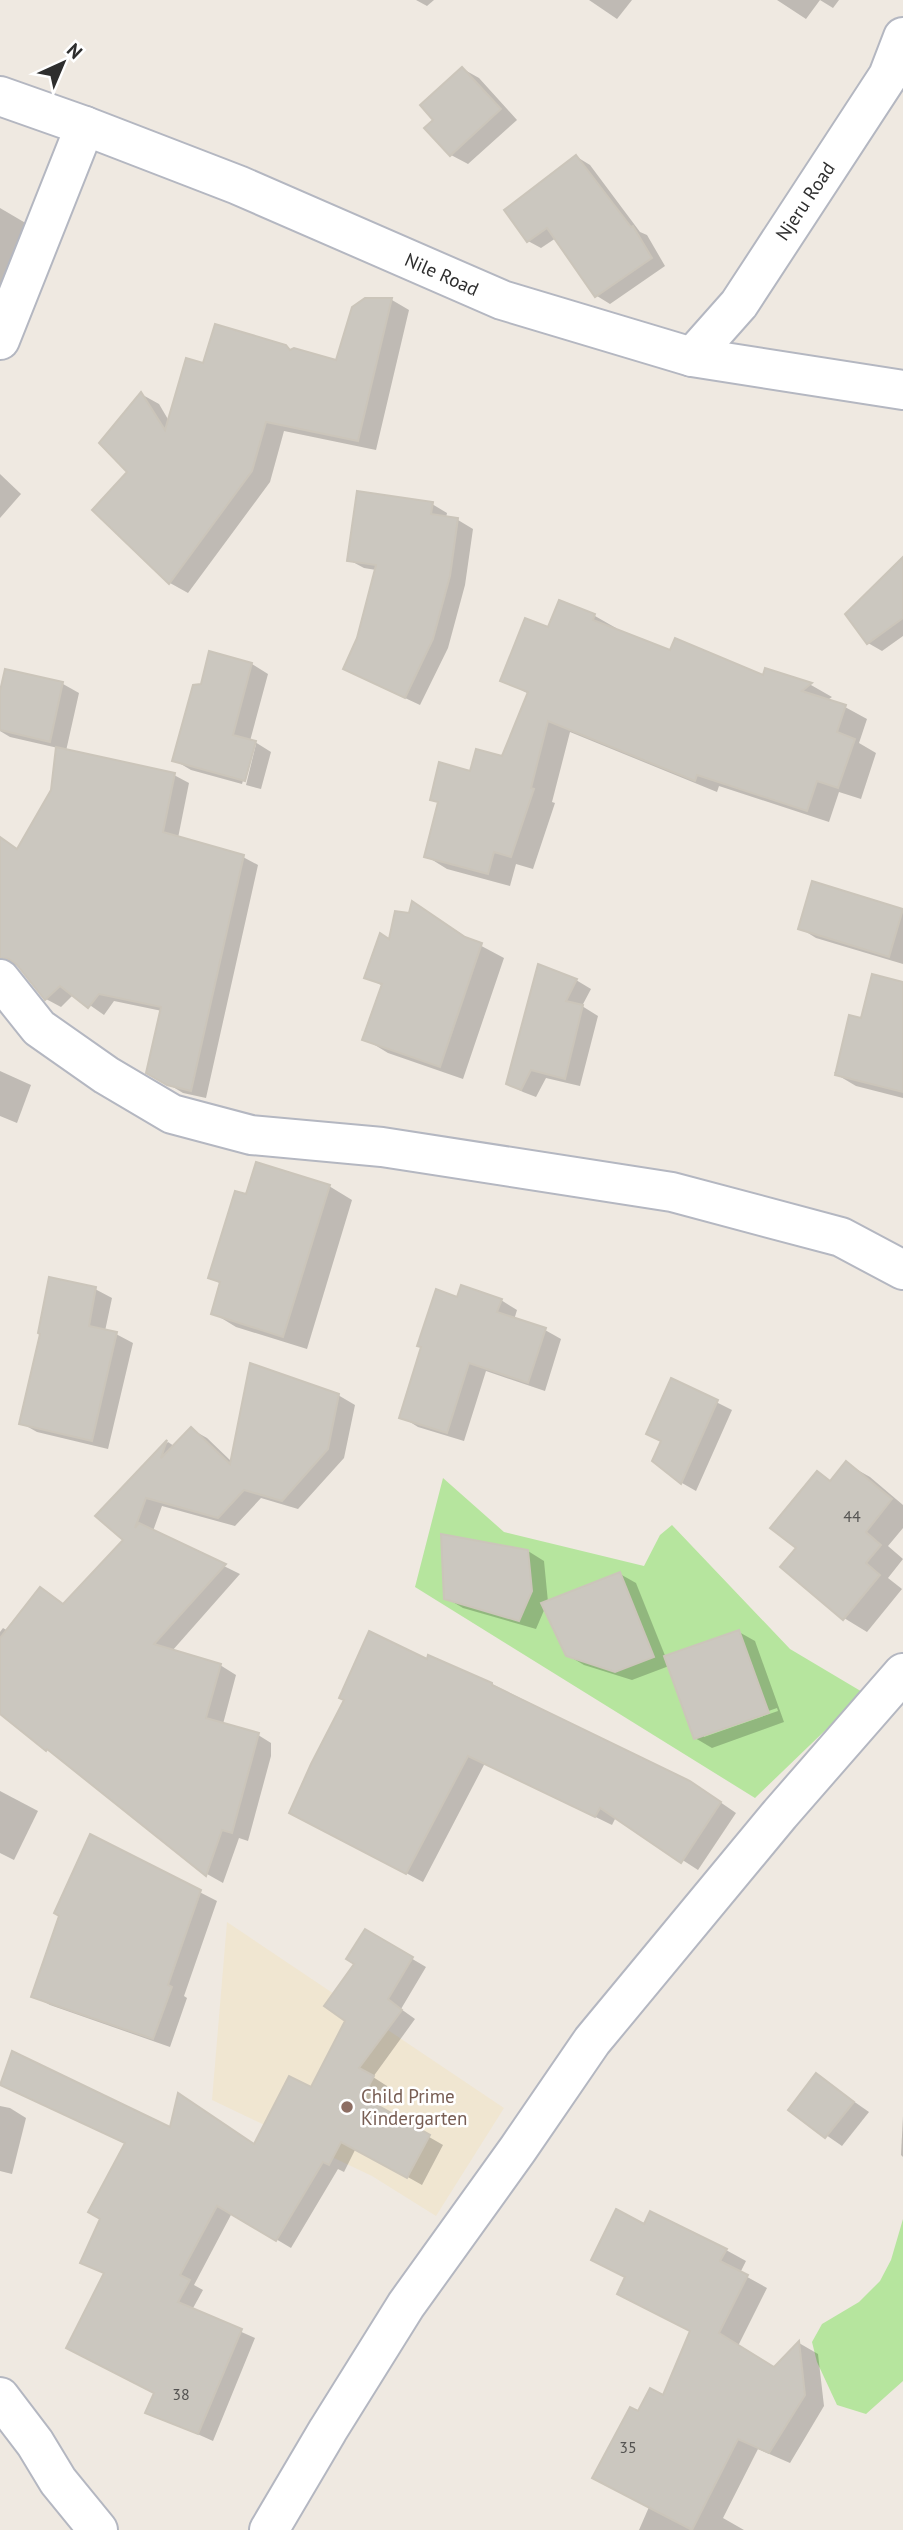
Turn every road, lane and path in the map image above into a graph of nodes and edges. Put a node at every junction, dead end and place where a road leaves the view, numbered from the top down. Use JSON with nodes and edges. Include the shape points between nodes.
{"nodes":[{"id":1,"x":903,"y":37,"type":"edge"},
{"id":2,"x":0,"y":96,"type":"edge"},
{"id":3,"x":85,"y":126,"type":"junction"},
{"id":4,"x":0,"y":340,"type":"edge"},
{"id":5,"x":692,"y":357,"type":"junction"},
{"id":6,"x":903,"y":390,"type":"edge"},
{"id":7,"x":0,"y":979,"type":"edge"},
{"id":8,"x":903,"y":1270,"type":"edge"},
{"id":9,"x":903,"y":1673,"type":"edge"},
{"id":10,"x":0,"y":2397,"type":"edge"},
{"id":11,"x":98,"y":2530,"type":"edge"},
{"id":12,"x":269,"y":2530,"type":"edge"}],
"edges":[{"from":1,"to":5,"type":"street","name":"Njeru Road","via":[[888,76],[738,304]]},
{"from":2,"to":3,"type":"street","name":"Nile Road"},
{"from":3,"to":4,"type":"street"},
{"from":3,"to":5,"type":"street","name":"Nile Road","via":[[238,185],[502,300]]},
{"from":5,"to":6,"type":"street","name":"Nile Road"},
{"from":7,"to":8,"type":"street","via":[[39,1028],[172,1114],[251,1135],[382,1147],[672,1192],[841,1237]]},
{"from":9,"to":12,"type":"street","via":[[592,2040],[406,2305]]},
{"from":10,"to":11,"type":"street"}]}
